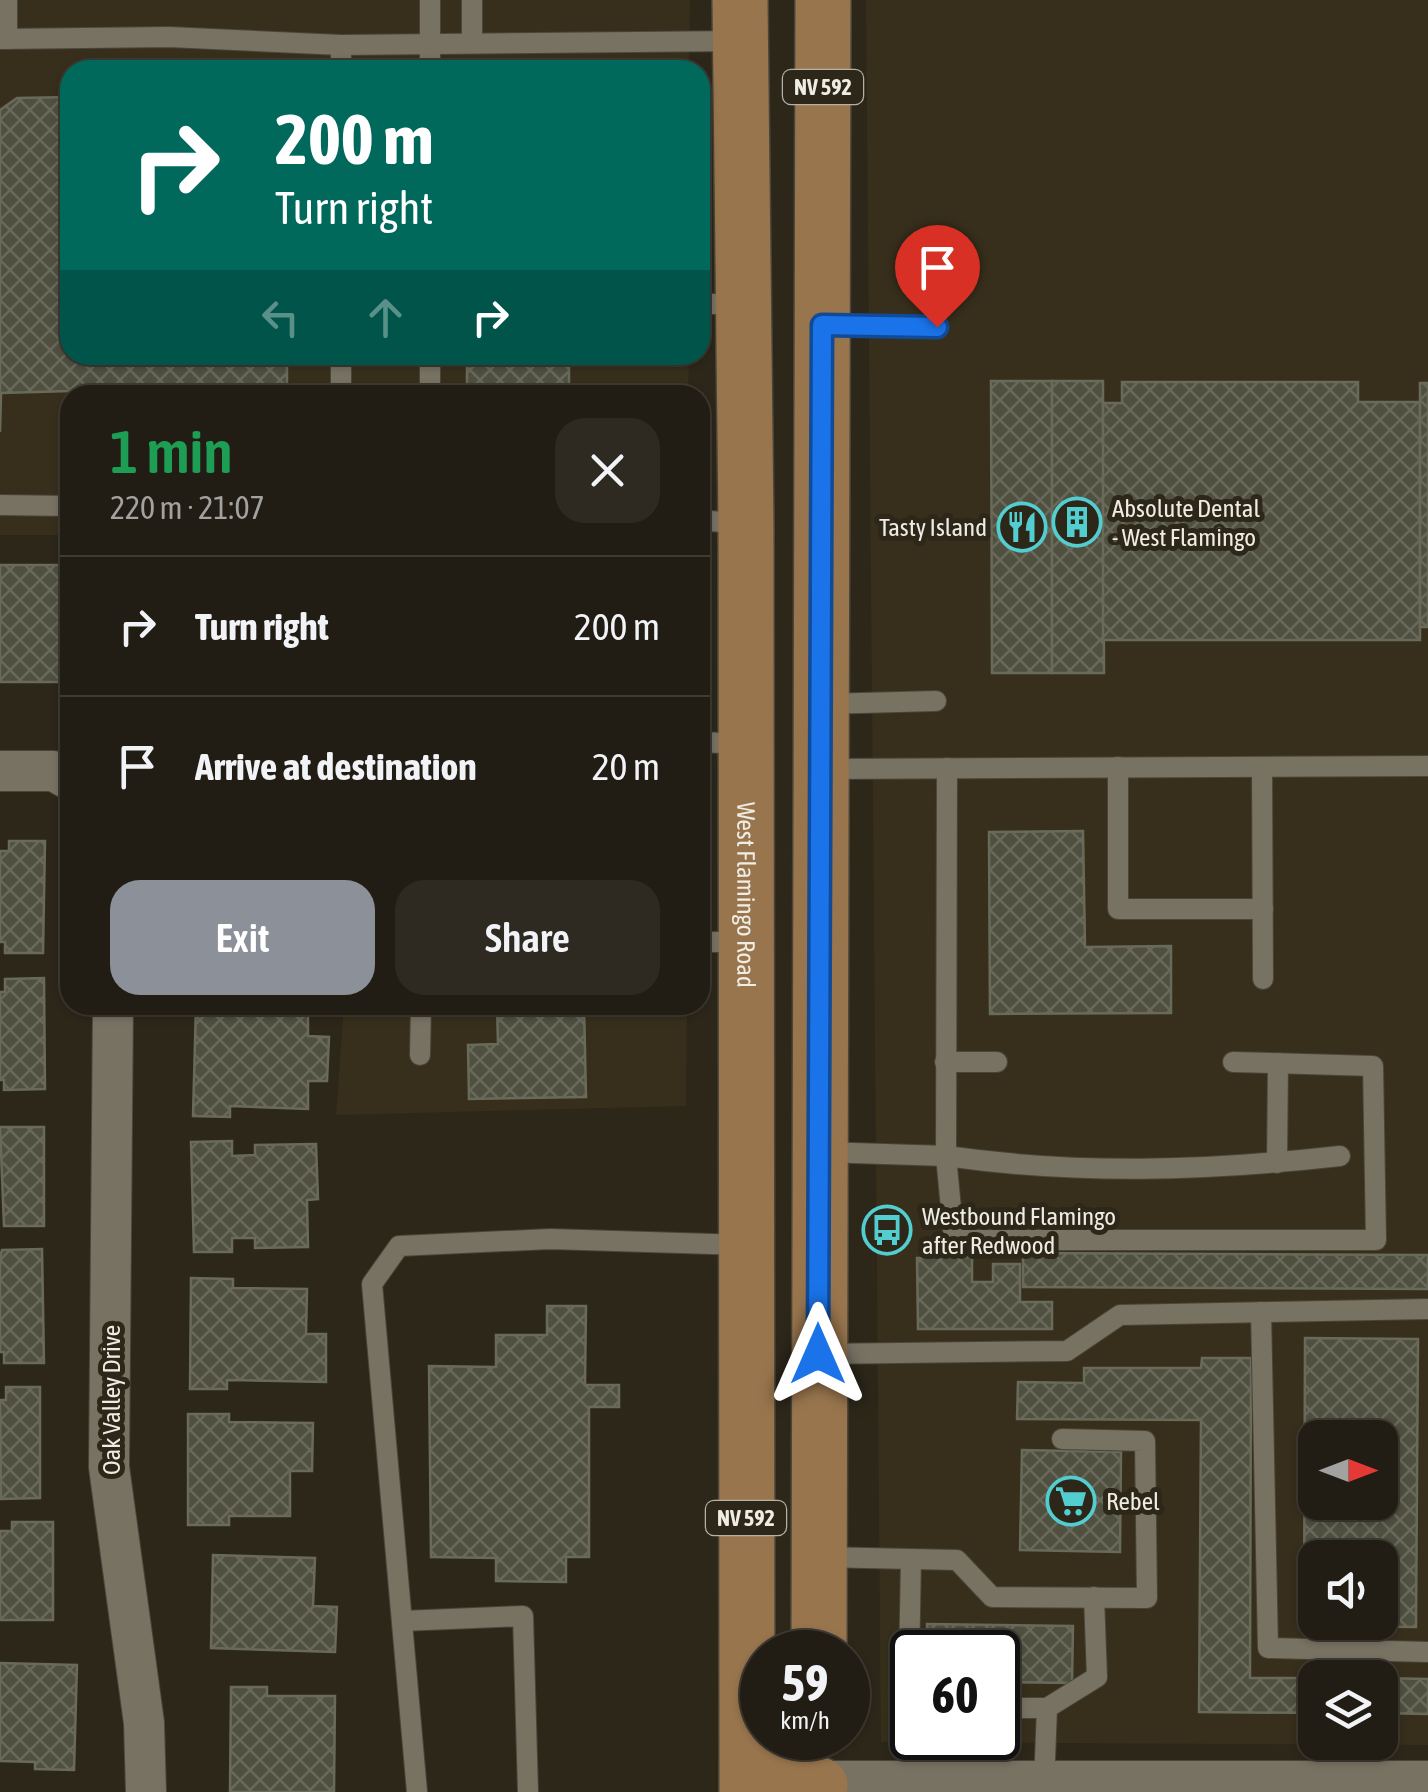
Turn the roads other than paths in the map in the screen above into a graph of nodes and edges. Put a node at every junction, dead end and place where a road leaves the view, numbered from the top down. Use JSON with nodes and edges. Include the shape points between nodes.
{"nodes":[{"id":1,"x":8,"y":0,"type":"edge"},
{"id":2,"x":430,"y":0,"type":"edge"},
{"id":3,"x":472,"y":0,"type":"edge"},
{"id":4,"x":823,"y":0,"type":"edge"},
{"id":5,"x":740,"y":20,"type":"edge"},
{"id":6,"x":4,"y":39,"type":"edge"},
{"id":7,"x":430,"y":43,"type":"junction"},
{"id":8,"x":472,"y":43,"type":"junction"},
{"id":9,"x":341,"y":45,"type":"junction"},
{"id":10,"x":341,"y":60,"type":"edge"},
{"id":11,"x":430,"y":60,"type":"edge"},
{"id":12,"x":729,"y":316,"type":"edge"},
{"id":13,"x":822,"y":325,"type":"junction"},
{"id":14,"x":937,"y":327,"type":"dead end"},
{"id":15,"x":0,"y":505,"type":"edge"},
{"id":16,"x":60,"y":506,"type":"edge"},
{"id":17,"x":723,"y":522,"type":"edge"},
{"id":18,"x":936,"y":701,"type":"dead end"},
{"id":19,"x":821,"y":704,"type":"junction"},
{"id":20,"x":723,"y":743,"type":"edge"},
{"id":21,"x":1428,"y":766,"type":"edge"},
{"id":22,"x":1118,"y":767,"type":"junction"},
{"id":23,"x":1262,"y":767,"type":"junction"},
{"id":24,"x":946,"y":768,"type":"junction"},
{"id":25,"x":821,"y":769,"type":"junction"},
{"id":26,"x":0,"y":770,"type":"edge"},
{"id":27,"x":60,"y":774,"type":"edge"},
{"id":28,"x":1263,"y":909,"type":"junction"},
{"id":29,"x":723,"y":942,"type":"edge"},
{"id":30,"x":1264,"y":978,"type":"dead end"},
{"id":31,"x":113,"y":1015,"type":"edge"},
{"id":32,"x":421,"y":1015,"type":"edge"},
{"id":33,"x":820,"y":1043,"type":"junction"},
{"id":34,"x":420,"y":1055,"type":"dead end"},
{"id":35,"x":945,"y":1062,"type":"junction"},
{"id":36,"x":997,"y":1062,"type":"dead end"},
{"id":37,"x":1234,"y":1062,"type":"dead end"},
{"id":38,"x":1278,"y":1063,"type":"junction"},
{"id":39,"x":820,"y":1152,"type":"junction"},
{"id":40,"x":946,"y":1156,"type":"junction"},
{"id":41,"x":1340,"y":1156,"type":"dead end"},
{"id":42,"x":1277,"y":1163,"type":"junction"},
{"id":43,"x":820,"y":1243,"type":"junction"},
{"id":44,"x":745,"y":1244,"type":"junction"},
{"id":45,"x":1428,"y":1310,"type":"edge"},
{"id":46,"x":1260,"y":1312,"type":"junction"},
{"id":47,"x":819,"y":1378,"type":"junction"},
{"id":48,"x":1062,"y":1439,"type":"dead end"},
{"id":49,"x":746,"y":1506,"type":"junction"},
{"id":50,"x":819,"y":1557,"type":"junction"},
{"id":51,"x":911,"y":1559,"type":"junction"},
{"id":52,"x":1094,"y":1597,"type":"junction"},
{"id":53,"x":402,"y":1621,"type":"junction"},
{"id":54,"x":778,"y":1630,"type":"edge"},
{"id":55,"x":820,"y":1630,"type":"edge"},
{"id":56,"x":910,"y":1630,"type":"edge"},
{"id":57,"x":1428,"y":1652,"type":"edge"},
{"id":58,"x":1020,"y":1708,"type":"edge"},
{"id":59,"x":1047,"y":1708,"type":"junction"},
{"id":60,"x":788,"y":1760,"type":"edge"},
{"id":61,"x":820,"y":1772,"type":"edge"},
{"id":62,"x":1044,"y":1785,"type":"junction"},
{"id":63,"x":1428,"y":1785,"type":"edge"},
{"id":64,"x":1287,"y":1788,"type":"edge"},
{"id":65,"x":146,"y":1792,"type":"edge"},
{"id":66,"x":417,"y":1792,"type":"edge"},
{"id":67,"x":528,"y":1792,"type":"edge"},
{"id":68,"x":748,"y":1792,"type":"edge"}],
"edges":[{"from":1,"to":6,"type":"lane"},
{"from":2,"to":7,"type":"lane"},
{"from":3,"to":8,"type":"lane"},
{"from":4,"to":13,"type":"main road","number":"NV 592"},
{"from":5,"to":8,"type":"lane"},
{"from":5,"to":12,"type":"main road","name":"West Flamingo Road","number":"NV 592"},
{"from":6,"to":9,"type":"lane"},
{"from":7,"to":8,"type":"lane"},
{"from":7,"to":9,"type":"lane"},
{"from":7,"to":11,"type":"lane"},
{"from":9,"to":10,"type":"lane"},
{"from":12,"to":17,"type":"main road","name":"West Flamingo Road","number":"NV 592"},
{"from":12,"to":19,"type":"main road","via":[[780,482],[782,673],[794,697]]},
{"from":13,"to":14,"type":"lane"},
{"from":13,"to":19,"type":"main road","number":"NV 592"},
{"from":15,"to":16,"type":"lane"},
{"from":17,"to":20,"type":"main road","name":"West Flamingo Road","number":"NV 592"},
{"from":18,"to":19,"type":"lane"},
{"from":19,"to":25,"type":"main road","number":"NV 592"},
{"from":20,"to":29,"type":"main road","name":"West Flamingo Road","number":"NV 592"},
{"from":20,"to":33,"type":"main road","via":[[764,752],[783,796],[784,939]]},
{"from":21,"to":23,"type":"lane"},
{"from":22,"to":23,"type":"lane"},
{"from":22,"to":24,"type":"lane"},
{"from":22,"to":28,"type":"lane","via":[[1118,909]]},
{"from":23,"to":28,"type":"lane"},
{"from":24,"to":25,"type":"lane"},
{"from":24,"to":35,"type":"lane"},
{"from":25,"to":33,"type":"main road","number":"NV 592"},
{"from":26,"to":27,"type":"street"},
{"from":28,"to":30,"type":"lane"},
{"from":29,"to":44,"type":"main road","name":"West Flamingo Road","number":"NV 592"},
{"from":31,"to":65,"type":"street","name":"Oak Valley Drive","via":[[109,1466],[144,1723]]},
{"from":32,"to":34,"type":"lane"},
{"from":33,"to":39,"type":"main road","number":"NV 592"},
{"from":35,"to":36,"type":"lane"},
{"from":35,"to":40,"type":"lane"},
{"from":37,"to":38,"type":"lane"},
{"from":38,"to":40,"type":"lane","via":[[1372,1066],[1376,1240],[954,1240]]},
{"from":38,"to":42,"type":"lane"},
{"from":39,"to":40,"type":"lane"},
{"from":39,"to":43,"type":"main road","number":"NV 592"},
{"from":40,"to":42,"type":"lane","via":[[1042,1170]]},
{"from":41,"to":42,"type":"lane"},
{"from":43,"to":44,"type":"main road"},
{"from":43,"to":47,"type":"main road","number":"NV 592"},
{"from":44,"to":49,"type":"main road","name":"West Flamingo Road","number":"NV 592"},
{"from":44,"to":53,"type":"lane","via":[[550,1239],[399,1246],[372,1284]]},
{"from":45,"to":46,"type":"lane"},
{"from":46,"to":47,"type":"lane","via":[[1120,1315],[1067,1351]]},
{"from":46,"to":57,"type":"lane","via":[[1268,1648]]},
{"from":47,"to":49,"type":"main road","via":[[782,1477]]},
{"from":47,"to":50,"type":"main road","number":"NV 592"},
{"from":48,"to":52,"type":"lane","via":[[1144,1441],[1147,1598]]},
{"from":49,"to":54,"type":"main road","via":[[778,1586]]},
{"from":49,"to":68,"type":"main road","name":"West Flamingo Road","number":"NV 592"},
{"from":50,"to":51,"type":"lane"},
{"from":50,"to":55,"type":"main road","number":"NV 592"},
{"from":51,"to":52,"type":"lane","via":[[957,1560],[992,1597]]},
{"from":51,"to":56,"type":"lane"},
{"from":52,"to":59,"type":"lane","via":[[1097,1677]]},
{"from":53,"to":66,"type":"lane"},
{"from":53,"to":67,"type":"lane","via":[[523,1616]]},
{"from":58,"to":59,"type":"lane"},
{"from":59,"to":62,"type":"lane"},
{"from":60,"to":61,"type":"main road","via":[[794,1774]]},
{"from":61,"to":62,"type":"street"},
{"from":62,"to":64,"type":"street"},
{"from":63,"to":64,"type":"street"}]}
